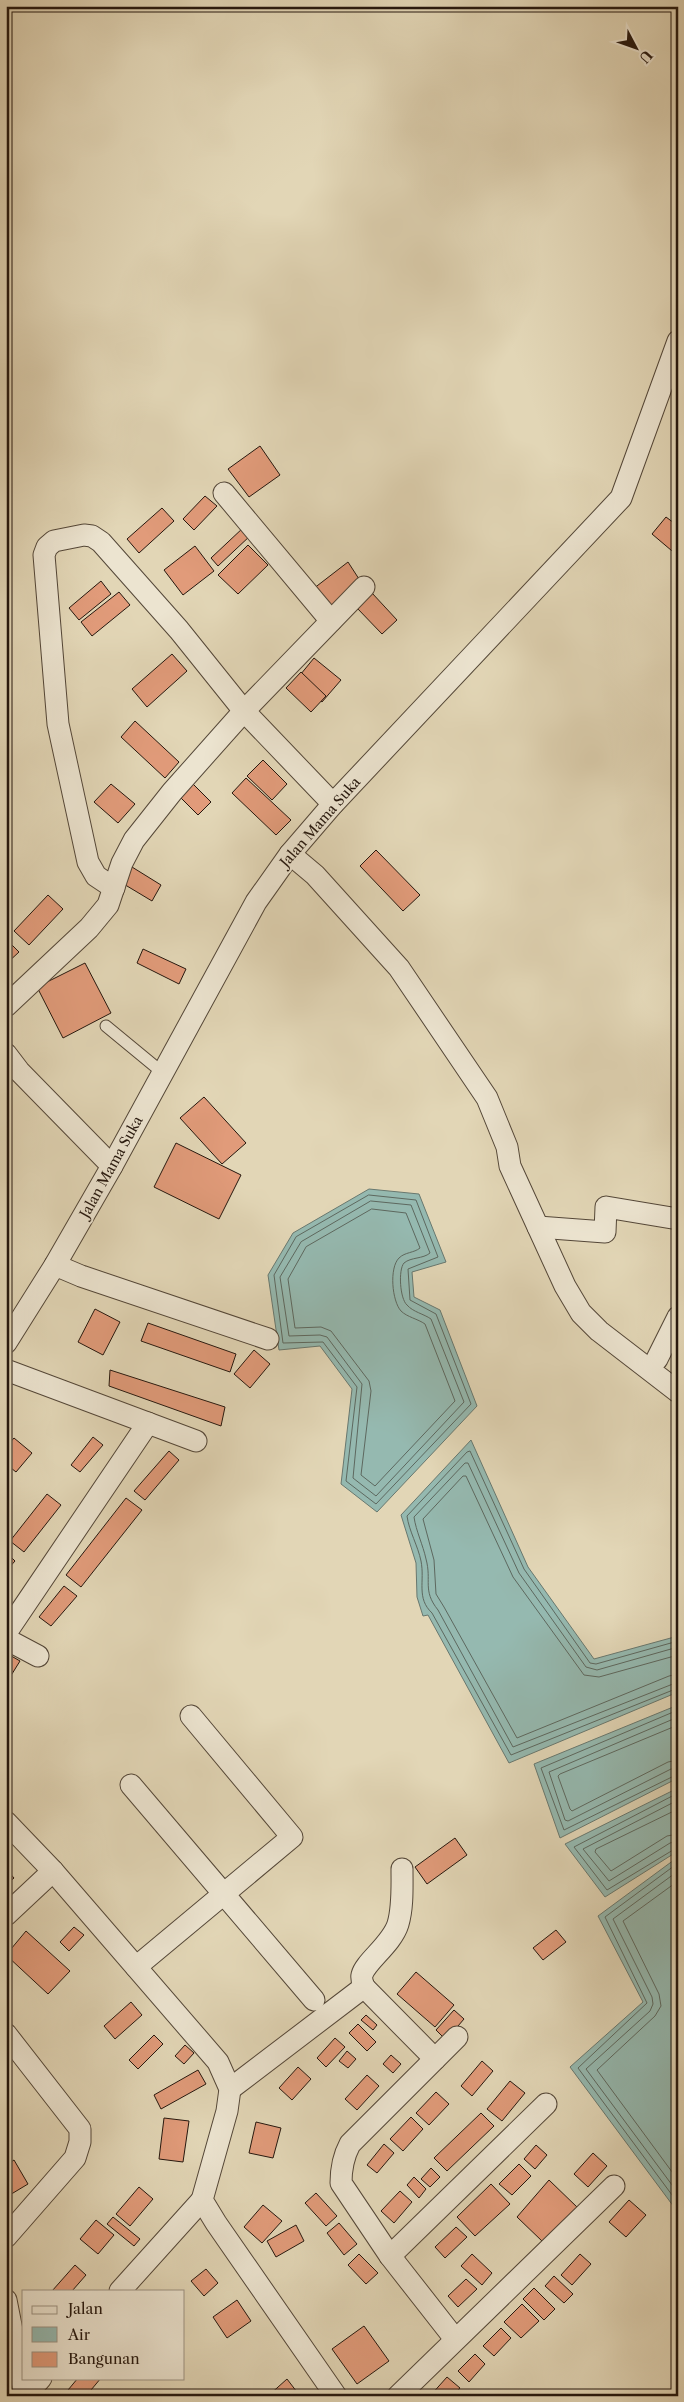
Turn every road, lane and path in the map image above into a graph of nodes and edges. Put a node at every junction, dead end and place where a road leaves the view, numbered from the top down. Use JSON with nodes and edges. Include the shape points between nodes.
{"nodes":[{"id":1,"x":678,"y":341,"type":"edge"},
{"id":2,"x":224,"y":493,"type":"dead end"},
{"id":3,"x":364,"y":587,"type":"dead end"},
{"id":4,"x":331,"y":621,"type":"junction"},
{"id":5,"x":244,"y":711,"type":"junction"},
{"id":6,"x":333,"y":804,"type":"junction"},
{"id":7,"x":290,"y":854,"type":"junction"},
{"id":8,"x":114,"y":888,"type":"junction"},
{"id":9,"x":6,"y":1006,"type":"edge"},
{"id":10,"x":106,"y":1026,"type":"dead end"},
{"id":11,"x":6,"y":1054,"type":"edge"},
{"id":12,"x":163,"y":1073,"type":"junction"},
{"id":13,"x":112,"y":1166,"type":"junction"},
{"id":14,"x":678,"y":1218,"type":"edge"},
{"id":15,"x":538,"y":1227,"type":"junction"},
{"id":16,"x":55,"y":1265,"type":"junction"},
{"id":17,"x":678,"y":1317,"type":"edge"},
{"id":18,"x":268,"y":1339,"type":"dead end"},
{"id":19,"x":6,"y":1343,"type":"edge"},
{"id":20,"x":657,"y":1359,"type":"dead end"},
{"id":21,"x":6,"y":1370,"type":"edge"},
{"id":22,"x":678,"y":1392,"type":"edge"},
{"id":23,"x":148,"y":1423,"type":"junction"},
{"id":24,"x":196,"y":1441,"type":"dead end"},
{"id":25,"x":6,"y":1632,"type":"edge"},
{"id":26,"x":6,"y":1640,"type":"edge"},
{"id":27,"x":38,"y":1656,"type":"dead end"},
{"id":28,"x":191,"y":1716,"type":"dead end"},
{"id":29,"x":130,"y":1785,"type":"dead end"},
{"id":30,"x":6,"y":1822,"type":"edge"},
{"id":31,"x":402,"y":1869,"type":"dead end"},
{"id":32,"x":53,"y":1871,"type":"junction"},
{"id":33,"x":224,"y":1894,"type":"junction"},
{"id":34,"x":6,"y":1915,"type":"edge"},
{"id":35,"x":136,"y":1967,"type":"junction"},
{"id":36,"x":364,"y":1987,"type":"junction"},
{"id":37,"x":314,"y":2000,"type":"dead end"},
{"id":38,"x":6,"y":2034,"type":"edge"},
{"id":39,"x":457,"y":2037,"type":"dead end"},
{"id":40,"x":435,"y":2059,"type":"junction"},
{"id":41,"x":230,"y":2089,"type":"junction"},
{"id":42,"x":546,"y":2104,"type":"dead end"},
{"id":43,"x":614,"y":2186,"type":"dead end"},
{"id":44,"x":202,"y":2200,"type":"junction"},
{"id":45,"x":6,"y":2237,"type":"edge"},
{"id":46,"x":390,"y":2256,"type":"junction"},
{"id":47,"x":121,"y":2290,"type":"edge"},
{"id":48,"x":6,"y":2300,"type":"edge"},
{"id":49,"x":455,"y":2339,"type":"junction"},
{"id":50,"x":39,"y":2380,"type":"edge"},
{"id":51,"x":25,"y":2396,"type":"edge"},
{"id":52,"x":336,"y":2396,"type":"edge"},
{"id":53,"x":398,"y":2396,"type":"edge"}],
"edges":[{"from":1,"to":6,"type":"street","name":"Jalan Mama Suka","via":[[621,498]]},
{"from":2,"to":4,"type":"street"},
{"from":3,"to":4,"type":"street"},
{"from":4,"to":5,"type":"street"},
{"from":5,"to":6,"type":"street"},
{"from":5,"to":8,"type":"street","via":[[134,840]]},
{"from":5,"to":8,"type":"street","via":[[179,630],[101,542],[84,535],[54,542],[47,547],[44,555],[58,724],[88,862],[96,876]]},
{"from":6,"to":7,"type":"street","name":"Jalan Mama Suka"},
{"from":7,"to":12,"type":"street","name":"Jalan Mama Suka","via":[[256,902]]},
{"from":7,"to":15,"type":"street","via":[[315,875],[399,968],[487,1098],[507,1147],[510,1166]]},
{"from":8,"to":9,"type":"street","via":[[108,905],[89,928]]},
{"from":10,"to":12,"type":"lane"},
{"from":11,"to":13,"type":"street"},
{"from":12,"to":13,"type":"street","name":"Jalan Mama Suka"},
{"from":13,"to":16,"type":"street","name":"Jalan Mama Suka"},
{"from":14,"to":15,"type":"street","via":[[606,1207],[604,1232]]},
{"from":15,"to":22,"type":"street","via":[[581,1313],[599,1331]]},
{"from":16,"to":18,"type":"street"},
{"from":16,"to":19,"type":"street","name":"Jalan Mama Suka"},
{"from":17,"to":20,"type":"street"},
{"from":21,"to":23,"type":"street"},
{"from":23,"to":24,"type":"street"},
{"from":23,"to":25,"type":"street"},
{"from":26,"to":27,"type":"street"},
{"from":28,"to":33,"type":"street","via":[[292,1837]]},
{"from":29,"to":33,"type":"street"},
{"from":30,"to":32,"type":"street"},
{"from":31,"to":36,"type":"street","via":[[402,1905],[398,1925],[386,1946],[365,1970],[362,1976]]},
{"from":32,"to":34,"type":"street"},
{"from":32,"to":35,"type":"street"},
{"from":33,"to":35,"type":"street"},
{"from":33,"to":37,"type":"street"},
{"from":35,"to":41,"type":"street","via":[[218,2062]]},
{"from":36,"to":40,"type":"street"},
{"from":36,"to":41,"type":"street"},
{"from":38,"to":45,"type":"street","via":[[80,2129],[75,2158]]},
{"from":39,"to":40,"type":"street"},
{"from":40,"to":46,"type":"street","via":[[350,2144],[342,2162],[341,2183]]},
{"from":41,"to":44,"type":"street"},
{"from":42,"to":46,"type":"street"},
{"from":43,"to":49,"type":"street"},
{"from":44,"to":47,"type":"street"},
{"from":44,"to":52,"type":"street"},
{"from":46,"to":49,"type":"street"},
{"from":48,"to":51,"type":"street"},
{"from":49,"to":53,"type":"street"},
{"from":50,"to":51,"type":"street"}]}
